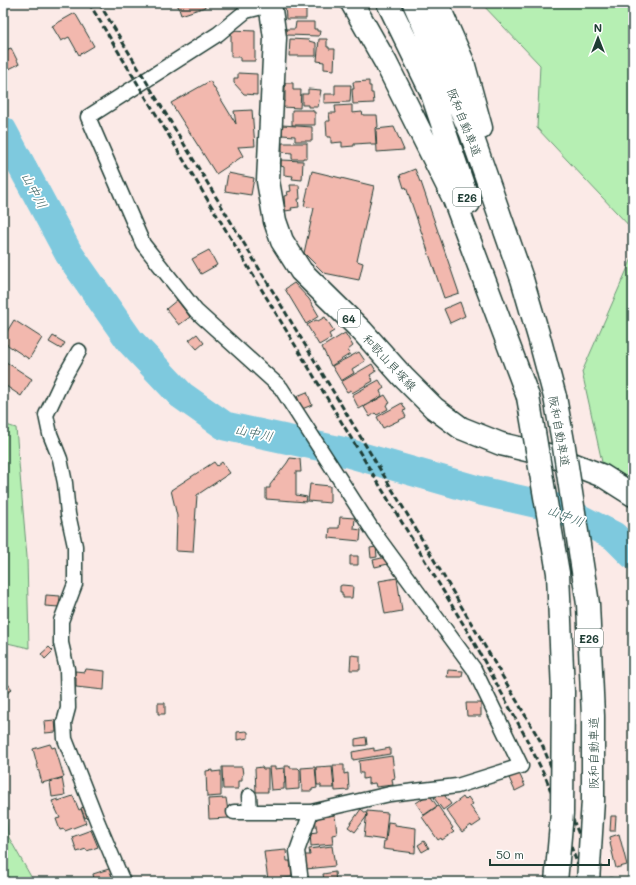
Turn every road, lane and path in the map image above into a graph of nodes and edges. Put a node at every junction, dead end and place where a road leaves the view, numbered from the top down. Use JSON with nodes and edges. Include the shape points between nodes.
{"nodes":[{"id":1,"x":352,"y":3,"type":"edge"},
{"id":2,"x":388,"y":3,"type":"edge"},
{"id":3,"x":414,"y":3,"type":"edge"},
{"id":4,"x":437,"y":3,"type":"edge"},
{"id":5,"x":270,"y":4,"type":"edge"},
{"id":6,"x":522,"y":279,"type":"junction"},
{"id":7,"x":79,"y":351,"type":"dead end"},
{"id":8,"x":528,"y":397,"type":"junction"},
{"id":9,"x":633,"y":494,"type":"edge"},
{"id":10,"x":249,"y":796,"type":"dead end"},
{"id":11,"x":234,"y":812,"type":"dead end"},
{"id":12,"x":250,"y":812,"type":"junction"},
{"id":13,"x":311,"y":812,"type":"junction"},
{"id":14,"x":610,"y":878,"type":"dead end"},
{"id":15,"x":123,"y":882,"type":"edge"},
{"id":16,"x":301,"y":882,"type":"edge"},
{"id":17,"x":556,"y":882,"type":"edge"},
{"id":18,"x":588,"y":882,"type":"edge"},
{"id":19,"x":619,"y":882,"type":"edge"}],
"edges":[{"from":1,"to":8,"type":"main road","via":[[386,63],[454,199]]},
{"from":2,"to":8,"type":"main road","name":"阪和自動車道","number":"E26","via":[[431,91],[482,242]]},
{"from":3,"to":6,"type":"main road","name":"阪和自動車道","number":"E26","via":[[471,133]]},
{"from":4,"to":6,"type":"main road","via":[[463,62]]},
{"from":5,"to":9,"type":"main road","name":"和歌山貝塚線","number":"64","via":[[275,38],[268,181],[275,221],[282,241],[301,271],[434,408],[461,428],[501,444],[552,456],[603,476]]},
{"from":5,"to":13,"type":"street","via":[[246,11],[218,34],[88,117],[143,244],[196,311],[281,388],[375,534],[474,669],[521,766],[456,786],[390,794]]},
{"from":6,"to":18,"type":"main road","name":"阪和自動車道","number":"E26","bridge":true,"via":[[554,397],[588,604],[593,716],[593,800]]},
{"from":7,"to":15,"type":"street","via":[[46,415],[60,459],[75,546],[75,584],[61,621],[61,643],[67,670],[68,708],[64,723],[65,739]]},
{"from":8,"to":17,"type":"main road","name":"阪和自動車道","number":"E26","bridge":true,"via":[[558,572],[563,692],[562,806]]},
{"from":10,"to":12,"type":"street"},
{"from":11,"to":12,"type":"street"},
{"from":12,"to":13,"type":"street"},
{"from":13,"to":16,"type":"street","via":[[298,851]]},
{"from":14,"to":19,"type":"path"}]}
